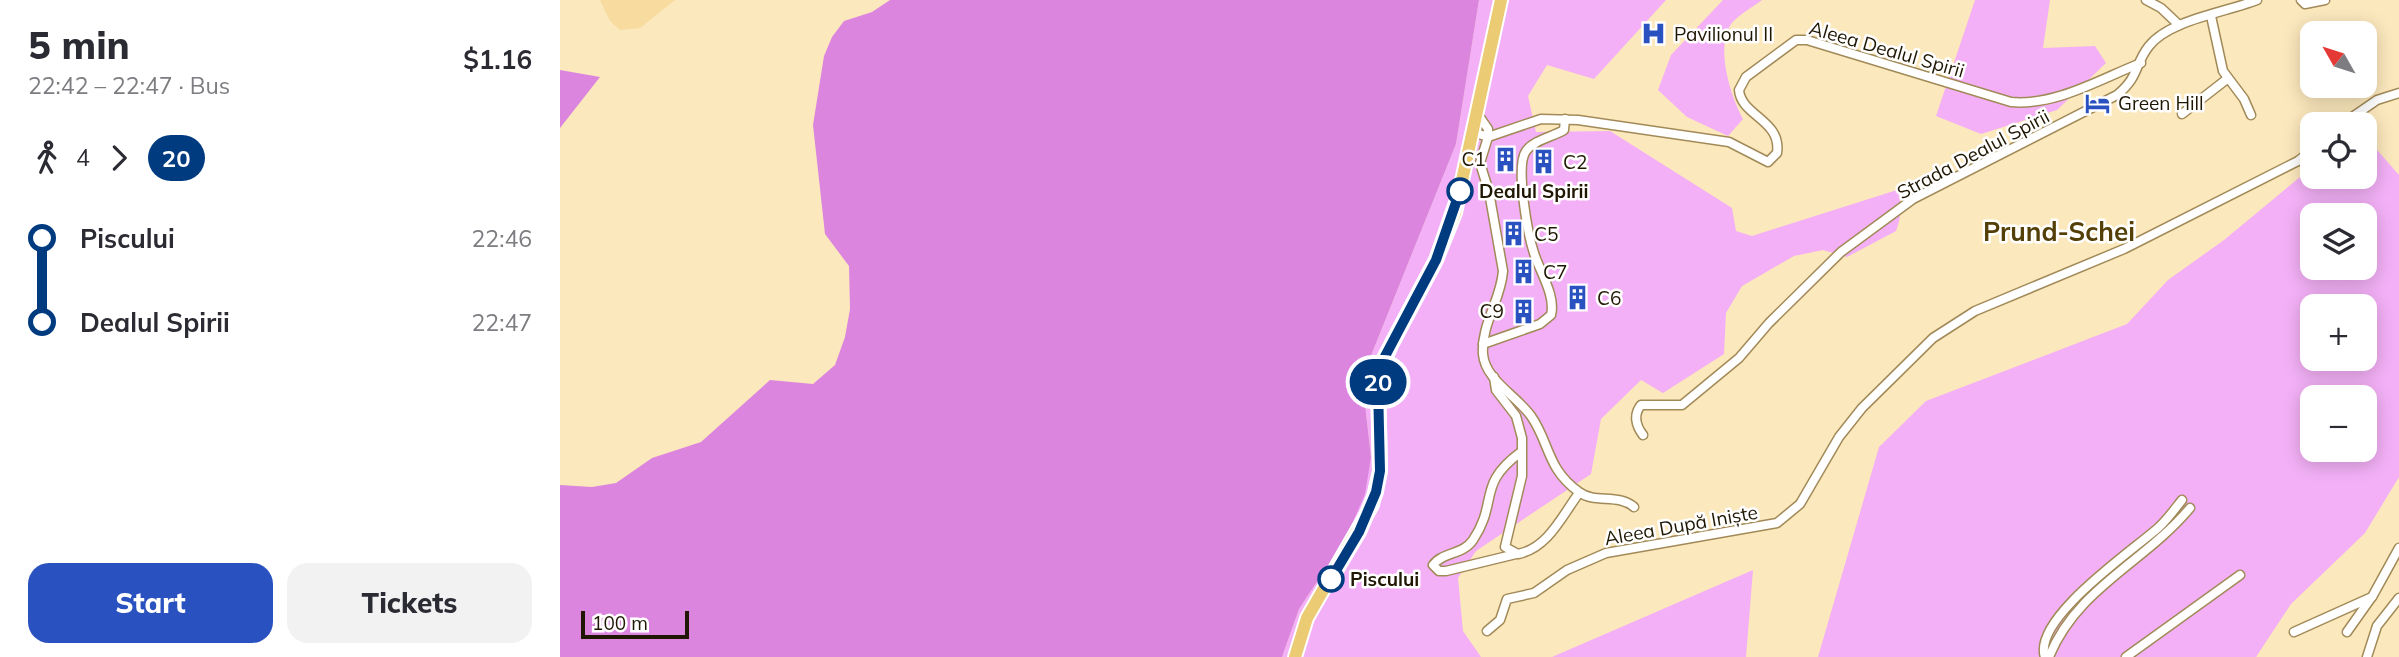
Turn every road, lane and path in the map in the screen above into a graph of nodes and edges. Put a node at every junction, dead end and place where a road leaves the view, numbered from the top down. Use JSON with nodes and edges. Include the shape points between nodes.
{"nodes":[{"id":1,"x":1501,"y":0,"type":"edge"},
{"id":2,"x":2146,"y":0,"type":"edge"},
{"id":3,"x":2160,"y":0,"type":"edge"},
{"id":4,"x":2257,"y":0,"type":"edge"},
{"id":5,"x":2301,"y":0,"type":"edge"},
{"id":6,"x":2325,"y":0,"type":"edge"},
{"id":7,"x":2168,"y":15,"type":"junction"},
{"id":8,"x":2211,"y":16,"type":"junction"},
{"id":9,"x":2179,"y":25,"type":"junction"},
{"id":10,"x":2141,"y":63,"type":"junction"},
{"id":11,"x":2227,"y":79,"type":"junction"},
{"id":12,"x":2399,"y":93,"type":"edge"},
{"id":13,"x":2360,"y":112,"type":"edge"},
{"id":14,"x":1477,"y":113,"type":"junction"},
{"id":15,"x":2182,"y":114,"type":"dead end"},
{"id":16,"x":2251,"y":115,"type":"dead end"},
{"id":17,"x":1565,"y":119,"type":"junction"},
{"id":18,"x":1473,"y":132,"type":"junction"},
{"id":19,"x":1488,"y":137,"type":"junction"},
{"id":20,"x":2300,"y":159,"type":"edge"},
{"id":21,"x":1483,"y":344,"type":"junction"},
{"id":22,"x":1494,"y":377,"type":"junction"},
{"id":23,"x":1643,"y":435,"type":"dead end"},
{"id":24,"x":1521,"y":452,"type":"junction"},
{"id":25,"x":1579,"y":492,"type":"junction"},
{"id":26,"x":2182,"y":500,"type":"dead end"},
{"id":27,"x":1634,"y":507,"type":"dead end"},
{"id":28,"x":2190,"y":508,"type":"dead end"},
{"id":29,"x":2399,"y":548,"type":"edge"},
{"id":30,"x":1518,"y":554,"type":"junction"},
{"id":31,"x":2240,"y":575,"type":"dead end"},
{"id":32,"x":2372,"y":597,"type":"junction"},
{"id":33,"x":2399,"y":598,"type":"edge"},
{"id":34,"x":1487,"y":631,"type":"dead end"},
{"id":35,"x":2294,"y":632,"type":"dead end"},
{"id":36,"x":2347,"y":632,"type":"dead end"},
{"id":37,"x":1295,"y":657,"type":"edge"},
{"id":38,"x":2047,"y":657,"type":"edge"},
{"id":39,"x":2126,"y":657,"type":"edge"},
{"id":40,"x":2367,"y":657,"type":"edge"}],
"edges":[{"from":1,"to":14,"type":"main road"},
{"from":2,"to":7,"type":"street"},
{"from":3,"to":7,"type":"street"},
{"from":4,"to":8,"type":"street","name":"Strada Dealul Spirii"},
{"from":5,"to":6,"type":"street","via":[[2305,4]]},
{"from":7,"to":9,"type":"street"},
{"from":8,"to":9,"type":"street","name":"Strada Dealul Spirii"},
{"from":8,"to":11,"type":"street"},
{"from":9,"to":10,"type":"street","name":"Strada Dealul Spirii","via":[[2150,45]]},
{"from":10,"to":17,"type":"street","name":"Aleea Dealul Spirii","via":[[2061,95],[2011,102],[1797,40],[1746,77],[1739,90],[1745,104],[1769,124],[1777,138],[1777,153],[1768,162],[1729,142]]},
{"from":10,"to":23,"type":"street","name":"Strada Dealul Spirii","via":[[2135,79],[2118,95],[1913,199],[1852,244],[1739,358],[1682,405],[1641,405],[1636,423]]},
{"from":11,"to":15,"type":"street"},
{"from":11,"to":16,"type":"street"},
{"from":12,"to":13,"type":"street"},
{"from":14,"to":18,"type":"main road"},
{"from":14,"to":19,"type":"street"},
{"from":17,"to":19,"type":"street","name":"Aleea Dealul Spirii","via":[[1520,123]]},
{"from":17,"to":21,"type":"street","via":[[1564,130],[1529,148],[1521,168],[1529,237],[1552,303],[1551,315],[1540,324]]},
{"from":18,"to":19,"type":"street"},
{"from":18,"to":37,"type":"main road","via":[[1446,236],[1378,376],[1380,471],[1372,505],[1307,618]]},
{"from":19,"to":21,"type":"street","via":[[1480,163],[1503,271]]},
{"from":20,"to":34,"type":"street","name":"Aleea După Iniște","via":[[2124,249],[1975,311],[1933,338],[1861,408],[1789,515],[1766,527],[1628,548],[1584,562],[1534,593],[1507,599],[1500,620]]},
{"from":21,"to":22,"type":"street","via":[[1486,367]]},
{"from":22,"to":24,"type":"street","via":[[1496,390],[1520,425]]},
{"from":22,"to":25,"type":"street","via":[[1531,416],[1552,461]]},
{"from":24,"to":30,"type":"street","via":[[1521,476],[1505,547]]},
{"from":24,"to":30,"type":"street","via":[[1491,482],[1485,513],[1469,546],[1433,565],[1446,571]]},
{"from":25,"to":27,"type":"street","via":[[1619,498]]},
{"from":25,"to":30,"type":"street","via":[[1549,536],[1536,548]]},
{"from":26,"to":38,"type":"street","via":[[2157,530],[2068,604],[2047,638]]},
{"from":28,"to":38,"type":"street","via":[[2164,537],[2076,609]]},
{"from":29,"to":32,"type":"street"},
{"from":31,"to":39,"type":"street"},
{"from":32,"to":35,"type":"street"},
{"from":32,"to":36,"type":"street"},
{"from":33,"to":40,"type":"street","via":[[2377,626]]}]}
